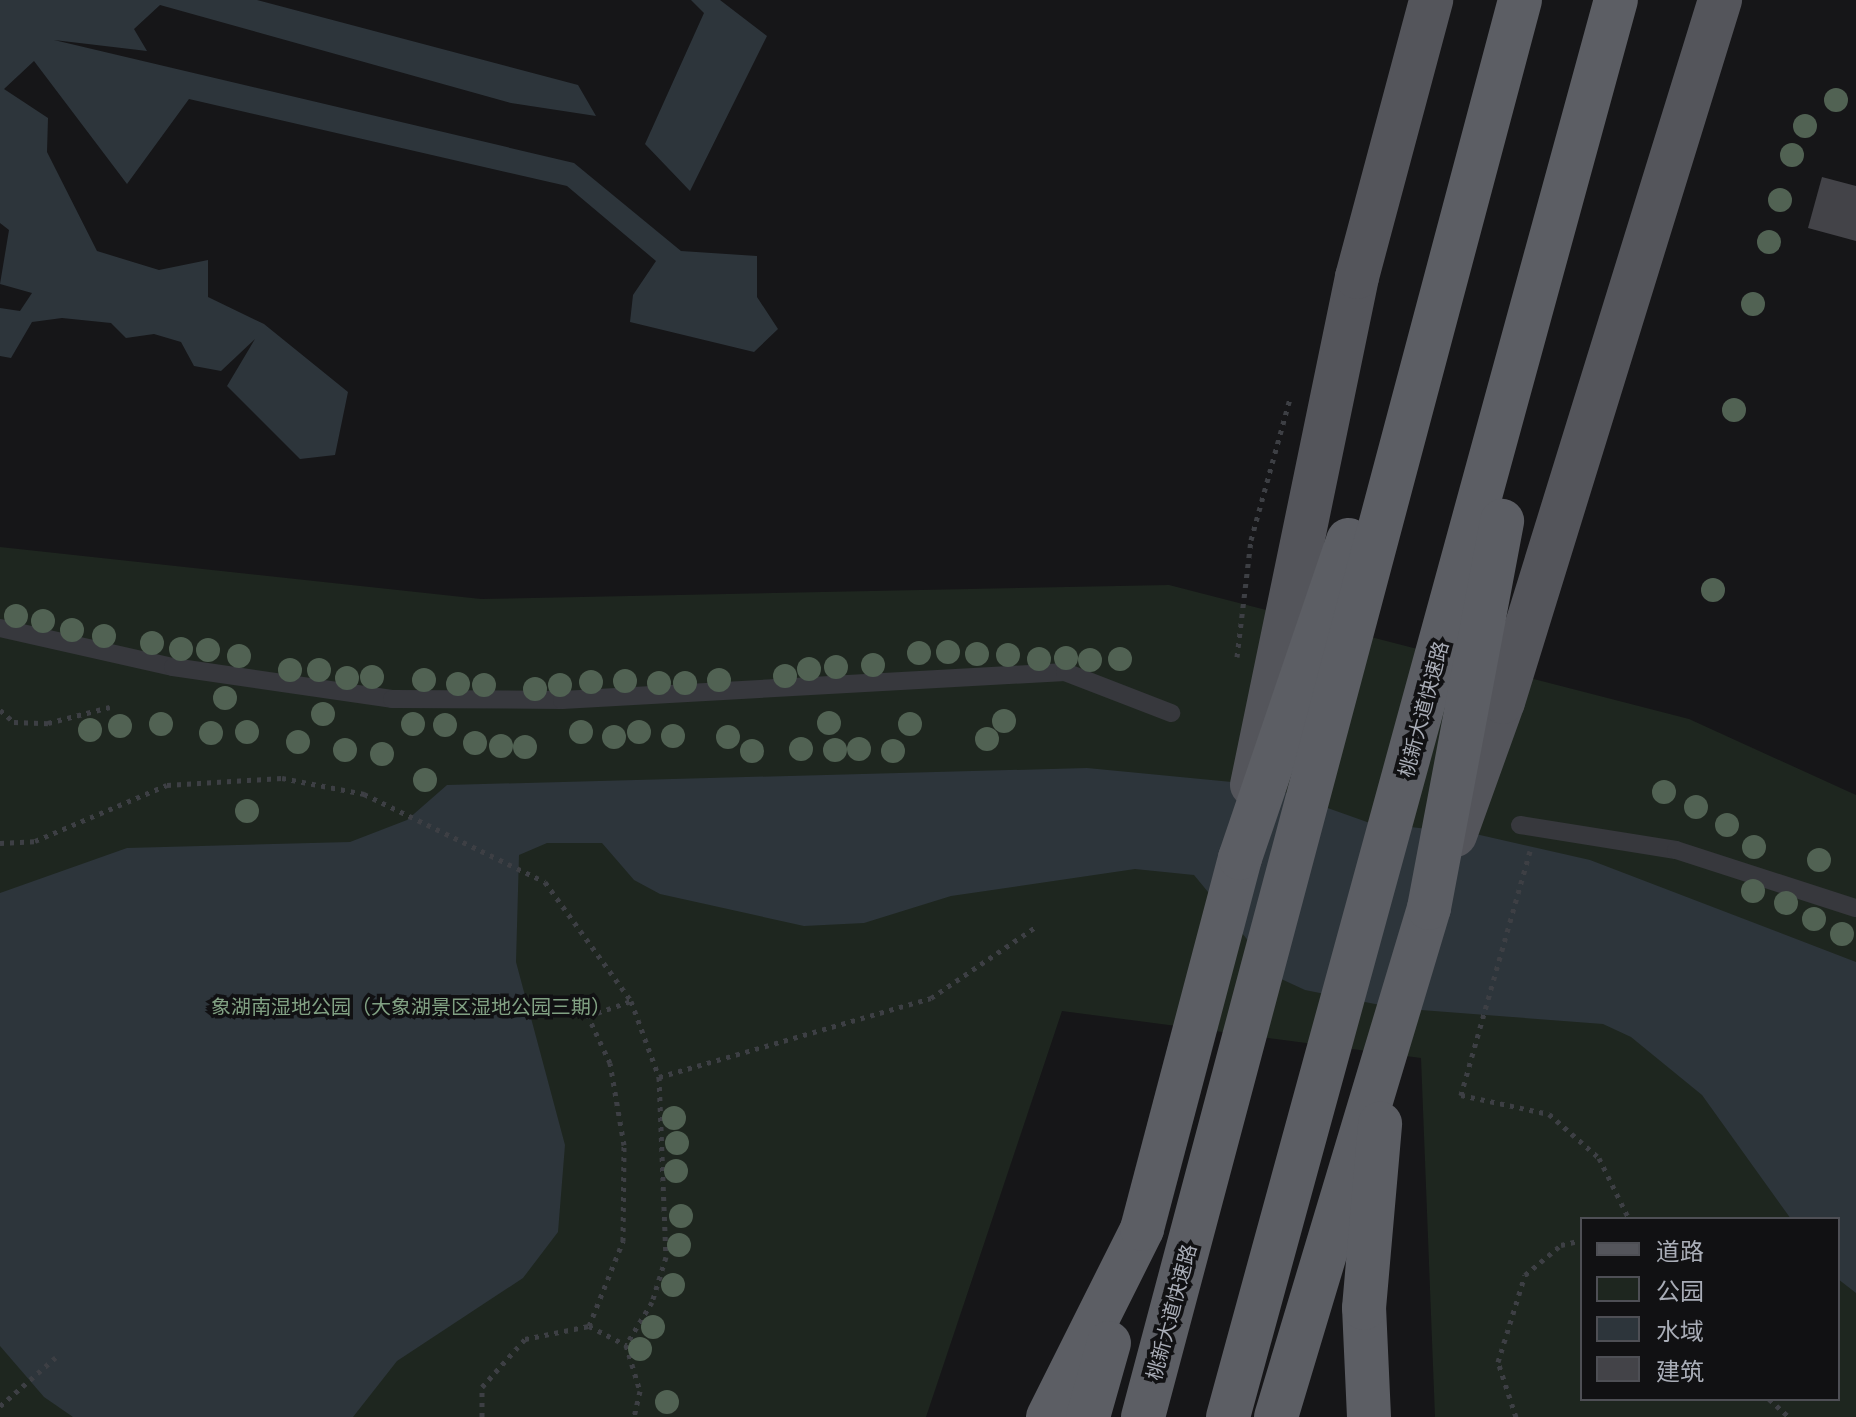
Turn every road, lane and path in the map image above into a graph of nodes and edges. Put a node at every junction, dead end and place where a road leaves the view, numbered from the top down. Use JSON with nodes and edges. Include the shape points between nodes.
{"nodes":[{"id":1,"x":1431,"y":0,"type":"edge"},
{"id":2,"x":1520,"y":0,"type":"edge"},
{"id":3,"x":1616,"y":0,"type":"edge"},
{"id":4,"x":1720,"y":0,"type":"edge"},
{"id":5,"x":1473,"y":173,"type":"junction"},
{"id":6,"x":1562,"y":198,"type":"junction"},
{"id":7,"x":1292,"y":390,"type":"dead end"},
{"id":8,"x":0,"y":628,"type":"edge"},
{"id":9,"x":1254,"y":664,"type":"junction"},
{"id":10,"x":110,"y":707,"type":"dead end"},
{"id":11,"x":0,"y":710,"type":"edge"},
{"id":12,"x":1171,"y":713,"type":"dead end"},
{"id":13,"x":1529,"y":826,"type":"joint"},
{"id":14,"x":0,"y":843,"type":"edge"},
{"id":15,"x":1240,"y":858,"type":"junction"},
{"id":16,"x":1429,"y":908,"type":"junction"},
{"id":17,"x":1856,"y":908,"type":"edge"},
{"id":18,"x":1034,"y":928,"type":"dead end"},
{"id":19,"x":631,"y":1001,"type":"junction"},
{"id":20,"x":1388,"y":1036,"type":"junction"},
{"id":21,"x":659,"y":1077,"type":"junction"},
{"id":22,"x":1628,"y":1217,"type":"edge"},
{"id":23,"x":1142,"y":1229,"type":"junction"},
{"id":24,"x":1580,"y":1240,"type":"edge"},
{"id":25,"x":589,"y":1326,"type":"junction"},
{"id":26,"x":626,"y":1345,"type":"junction"},
{"id":27,"x":56,"y":1357,"type":"dead end"},
{"id":28,"x":1771,"y":1401,"type":"edge"},
{"id":29,"x":0,"y":1406,"type":"edge"},
{"id":30,"x":482,"y":1417,"type":"edge"},
{"id":31,"x":634,"y":1417,"type":"edge"},
{"id":32,"x":1048,"y":1417,"type":"edge"},
{"id":33,"x":1088,"y":1417,"type":"edge"},
{"id":34,"x":1143,"y":1417,"type":"edge"},
{"id":35,"x":1228,"y":1417,"type":"edge"},
{"id":36,"x":1276,"y":1417,"type":"edge"},
{"id":37,"x":1369,"y":1417,"type":"edge"},
{"id":38,"x":1516,"y":1417,"type":"edge"},
{"id":39,"x":1789,"y":1417,"type":"edge"}],
"edges":[{"from":1,"to":9,"type":"main road"},
{"from":2,"to":5,"type":"highway","name":"桃新大道快速路"},
{"from":3,"to":6,"type":"highway","name":"桃新大道快速路"},
{"from":4,"to":16,"type":"main road","via":[[1503,702]]},
{"from":5,"to":15,"type":"highway"},
{"from":5,"to":34,"type":"highway","name":"桃新大道快速路"},
{"from":6,"to":16,"type":"highway"},
{"from":6,"to":35,"type":"highway","name":"桃新大道快速路"},
{"from":7,"to":9,"type":"path","via":[[1251,540]]},
{"from":8,"to":12,"type":"lane","via":[[173,667],[392,699],[562,700],[1065,672]]},
{"from":9,"to":15,"type":"main road"},
{"from":10,"to":11,"type":"path","via":[[48,723],[14,722]]},
{"from":13,"to":17,"type":"lane","via":[[1676,850]]},
{"from":13,"to":22,"type":"path","via":[[1461,1095],[1549,1114],[1599,1158]]},
{"from":14,"to":19,"type":"path","via":[[35,841],[167,785],[282,778],[364,794],[545,882]]},
{"from":15,"to":23,"type":"highway"},
{"from":16,"to":20,"type":"highway"},
{"from":18,"to":21,"type":"path","via":[[931,998]]},
{"from":19,"to":21,"type":"path"},
{"from":19,"to":25,"type":"path","via":[[588,1016],[610,1063],[624,1145],[623,1241]]},
{"from":20,"to":36,"type":"highway"},
{"from":20,"to":37,"type":"highway","via":[[1364,1308]]},
{"from":21,"to":26,"type":"path","via":[[666,1257],[652,1302]]},
{"from":23,"to":32,"type":"highway"},
{"from":23,"to":33,"type":"highway"},
{"from":24,"to":38,"type":"path","via":[[1561,1245],[1525,1275],[1498,1362]]},
{"from":25,"to":26,"type":"path"},
{"from":25,"to":30,"type":"path","via":[[525,1339],[482,1387]]},
{"from":26,"to":31,"type":"path","via":[[640,1391]]},
{"from":27,"to":29,"type":"path"},
{"from":28,"to":39,"type":"path"}]}
